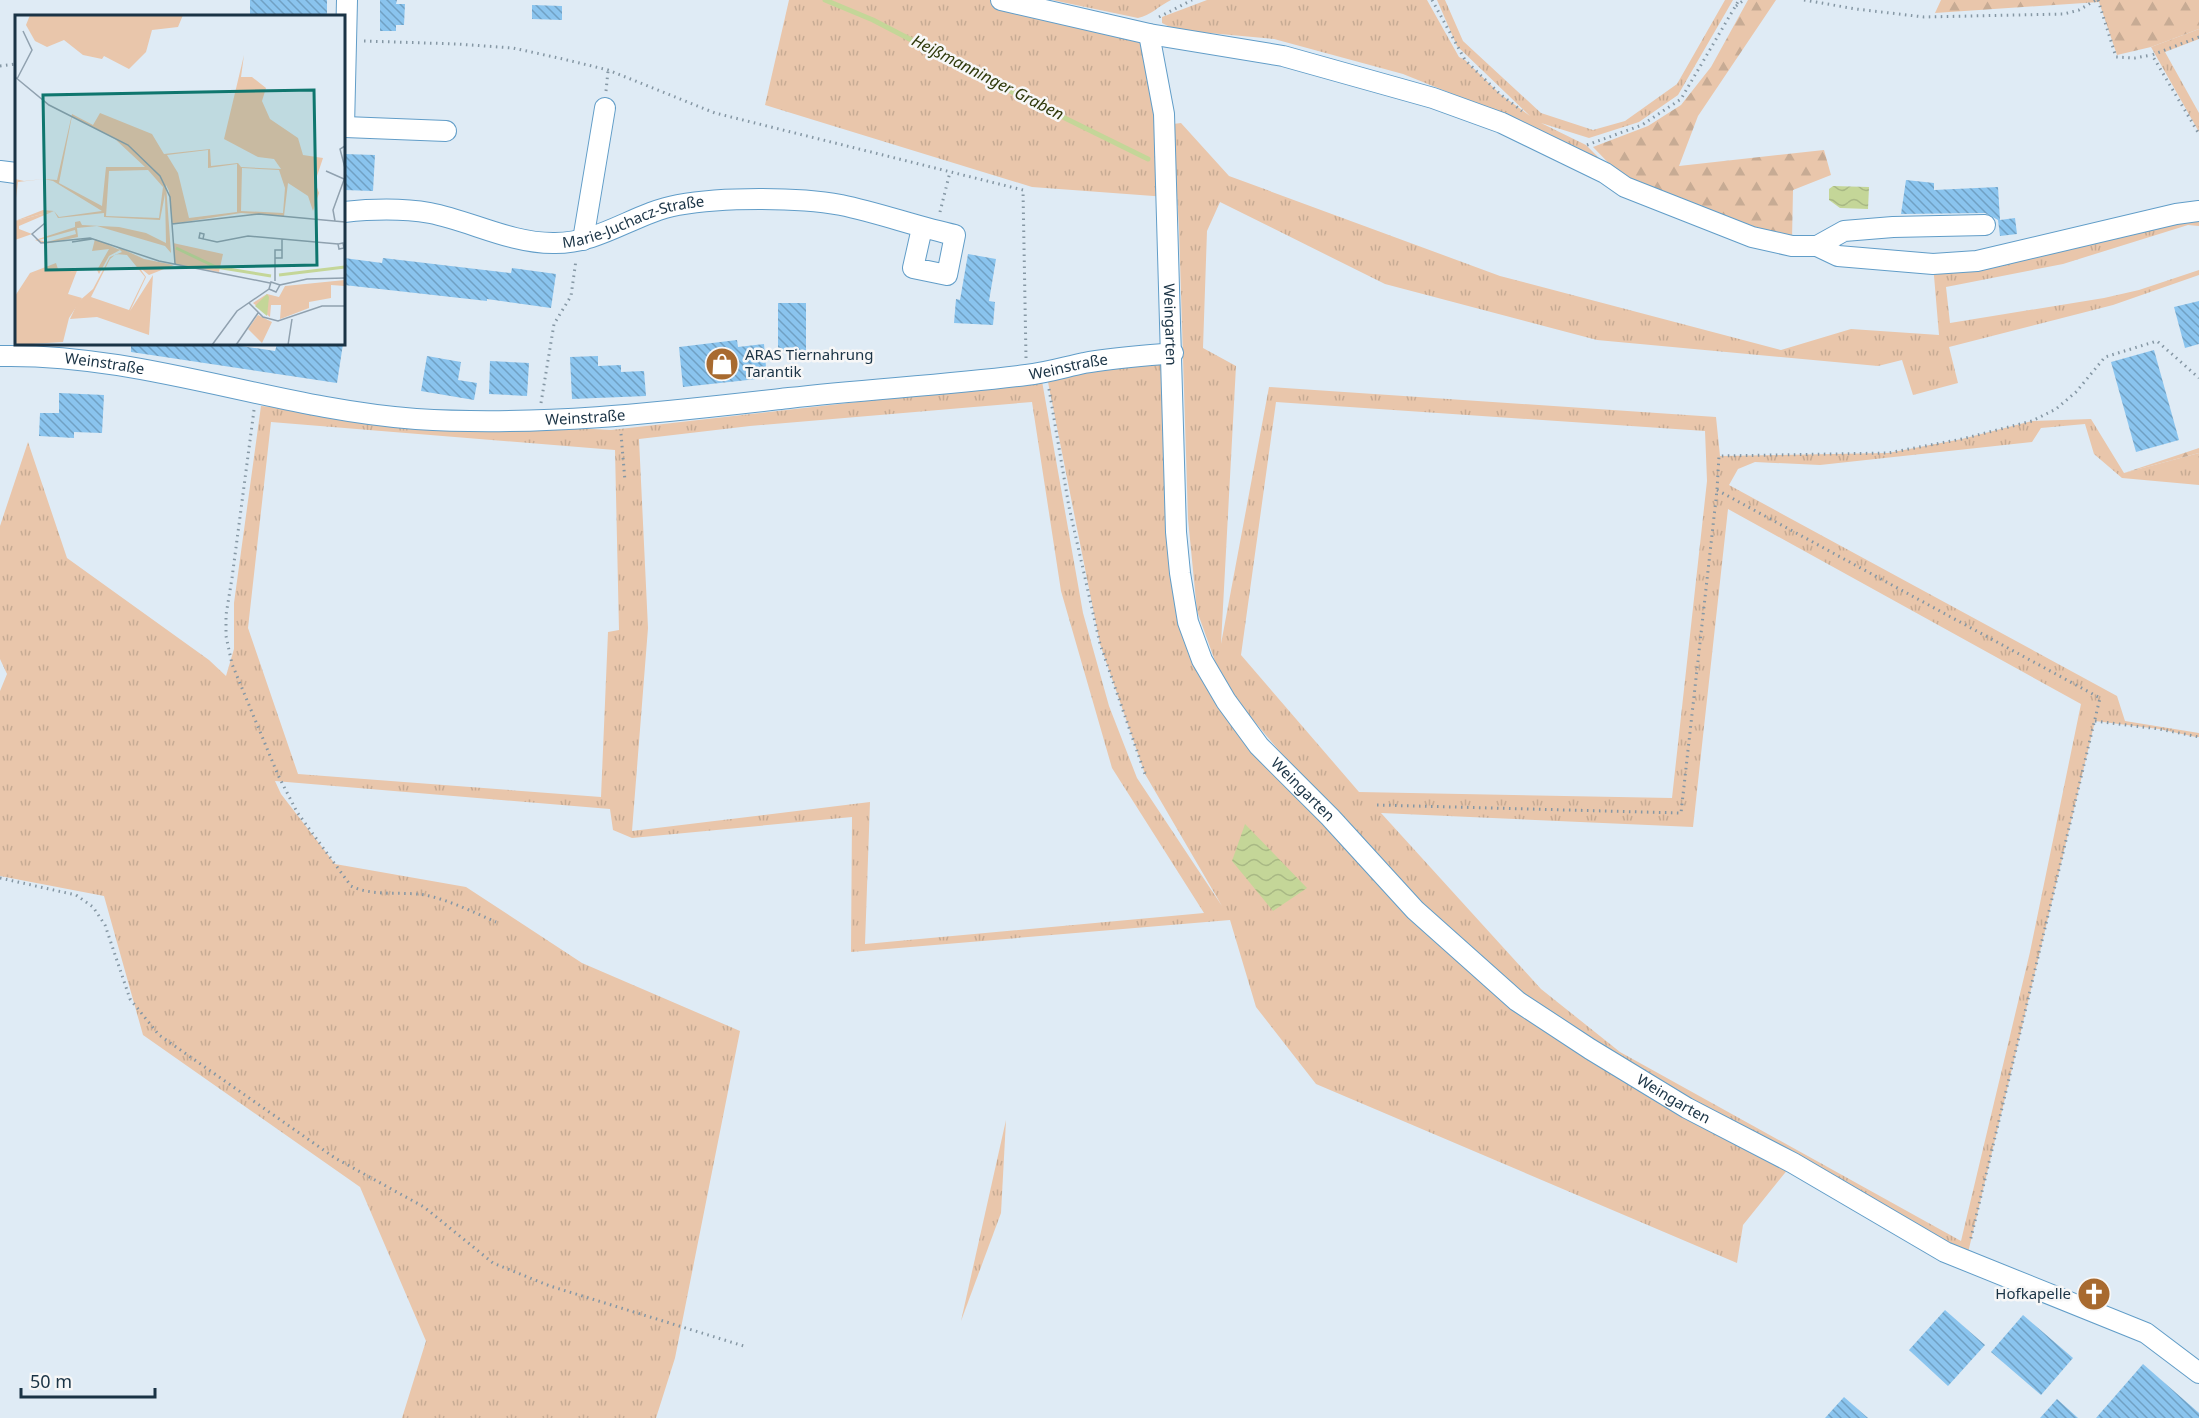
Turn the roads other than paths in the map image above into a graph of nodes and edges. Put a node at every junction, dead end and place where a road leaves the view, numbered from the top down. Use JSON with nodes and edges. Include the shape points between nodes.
{"nodes":[{"id":1,"x":347,"y":0,"type":"edge"},
{"id":2,"x":1001,"y":0,"type":"edge"},
{"id":3,"x":1149,"y":34,"type":"junction"},
{"id":4,"x":345,"y":62,"type":"edge"},
{"id":5,"x":605,"y":108,"type":"dead end"},
{"id":6,"x":345,"y":127,"type":"edge"},
{"id":7,"x":446,"y":131,"type":"dead end"},
{"id":8,"x":0,"y":171,"type":"edge"},
{"id":9,"x":15,"y":173,"type":"edge"},
{"id":10,"x":345,"y":212,"type":"edge"},
{"id":11,"x":2199,"y":212,"type":"edge"},
{"id":12,"x":1985,"y":225,"type":"dead end"},
{"id":13,"x":929,"y":229,"type":"road end"},
{"id":14,"x":580,"y":240,"type":"junction"},
{"id":15,"x":1817,"y":246,"type":"junction"},
{"id":16,"x":1173,"y":353,"type":"junction"},
{"id":17,"x":0,"y":356,"type":"edge"},
{"id":18,"x":2199,"y":1373,"type":"edge"}],
"edges":[{"from":1,"to":4,"type":"street"},
{"from":2,"to":3,"type":"street"},
{"from":3,"to":15,"type":"street","via":[[1283,56],[1433,98],[1502,123],[1625,186],[1752,237],[1792,246]]},
{"from":3,"to":16,"type":"street","name":"Weingarten","via":[[1164,114]]},
{"from":5,"to":14,"type":"street"},
{"from":6,"to":7,"type":"street"},
{"from":8,"to":9,"type":"street"},
{"from":10,"to":14,"type":"street","name":"Marie-Juchacz-Straße","via":[[370,209],[430,213],[522,240],[554,244]]},
{"from":11,"to":15,"type":"street","via":[[2176,214],[1977,261],[1934,264],[1838,256]]},
{"from":12,"to":15,"type":"street","via":[[1844,231]]},
{"from":13,"to":14,"type":"street","name":"Marie-Juchacz-Straße","via":[[866,211],[807,201],[695,201],[663,207],[612,231]]},
{"from":16,"to":17,"type":"street","name":"Weinstraße","via":[[1026,375],[613,416],[537,419],[416,419],[256,394],[148,369],[59,358]]},
{"from":16,"to":18,"type":"street","name":"Weingarten","via":[[1176,532],[1188,622],[1202,660],[1259,746],[1416,910],[1517,1001],[1687,1108],[1793,1163],[1945,1252],[2146,1333]]}]}
